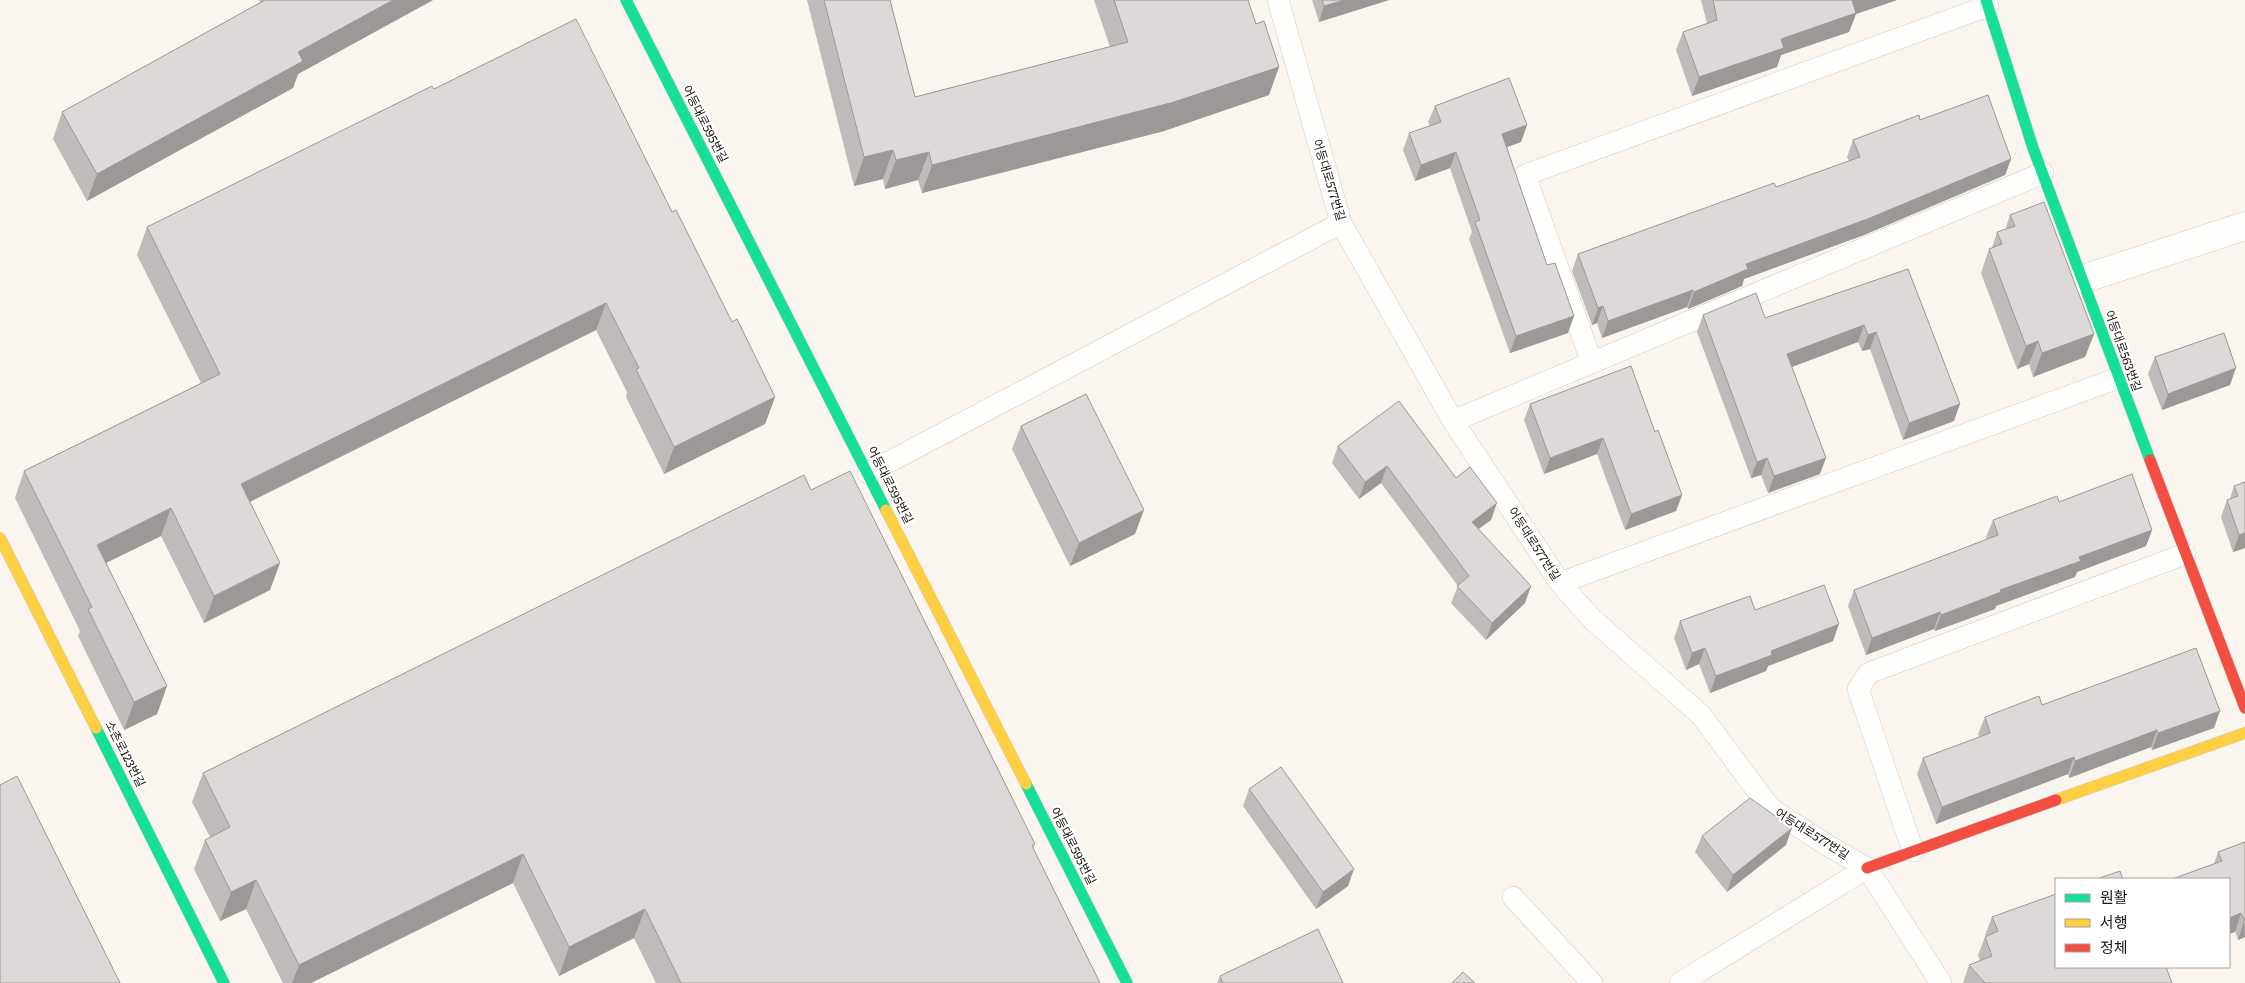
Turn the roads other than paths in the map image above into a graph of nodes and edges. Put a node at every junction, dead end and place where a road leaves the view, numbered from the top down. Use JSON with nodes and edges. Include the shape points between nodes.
{"nodes":[{"id":1,"x":626,"y":0,"type":"edge"},
{"id":2,"x":1278,"y":0,"type":"edge"},
{"id":3,"x":1987,"y":3,"type":"edge"},
{"id":4,"x":2043,"y":173,"type":"junction"},
{"id":5,"x":1341,"y":223,"type":"junction"},
{"id":6,"x":2245,"y":226,"type":"edge"},
{"id":7,"x":2083,"y":279,"type":"junction"},
{"id":8,"x":1592,"y":363,"type":"junction"},
{"id":9,"x":2118,"y":378,"type":"junction"},
{"id":10,"x":1453,"y":421,"type":"junction"},
{"id":11,"x":868,"y":473,"type":"junction"},
{"id":12,"x":0,"y":538,"type":"edge"},
{"id":13,"x":2185,"y":554,"type":"junction"},
{"id":14,"x":1560,"y":583,"type":"junction"},
{"id":15,"x":2245,"y":708,"type":"edge"},
{"id":16,"x":2245,"y":733,"type":"edge"},
{"id":17,"x":1913,"y":851,"type":"junction"},
{"id":18,"x":1867,"y":868,"type":"junction"},
{"id":19,"x":1513,"y":897,"type":"dead end"},
{"id":20,"x":224,"y":983,"type":"edge"},
{"id":21,"x":1127,"y":983,"type":"edge"},
{"id":22,"x":1592,"y":983,"type":"edge"},
{"id":23,"x":1680,"y":983,"type":"edge"},
{"id":24,"x":1941,"y":983,"type":"edge"}],
"edges":[{"from":1,"to":11,"type":"street","name":"어등대로595번길"},
{"from":2,"to":5,"type":"lane","name":"어등대로577번길"},
{"from":3,"to":4,"type":"street","name":"어등대로563번길"},
{"from":3,"to":8,"type":"lane","via":[[1526,175]]},
{"from":4,"to":7,"type":"street","name":"어등대로563번길"},
{"from":4,"to":8,"type":"lane"},
{"from":5,"to":10,"type":"lane","name":"어등대로577번길"},
{"from":5,"to":11,"type":"lane"},
{"from":6,"to":7,"type":"street"},
{"from":7,"to":9,"type":"street","name":"어등대로563번길"},
{"from":8,"to":10,"type":"lane"},
{"from":9,"to":13,"type":"street","name":"어등대로563번길"},
{"from":9,"to":14,"type":"lane"},
{"from":10,"to":14,"type":"lane","name":"어등대로577번길"},
{"from":11,"to":21,"type":"street","name":"어등대로595번길"},
{"from":12,"to":20,"type":"street","name":"소촌로123번길"},
{"from":13,"to":15,"type":"street","name":"어등대로563번길"},
{"from":13,"to":17,"type":"lane","via":[[1868,673],[1858,689]]},
{"from":14,"to":18,"type":"lane","name":"어등대로577번길","via":[[1592,618],[1701,715],[1770,808]]},
{"from":16,"to":17,"type":"street"},
{"from":17,"to":18,"type":"street"},
{"from":18,"to":23,"type":"lane"},
{"from":18,"to":24,"type":"lane","name":"어등대로577번길"},
{"from":19,"to":22,"type":"lane"}]}
